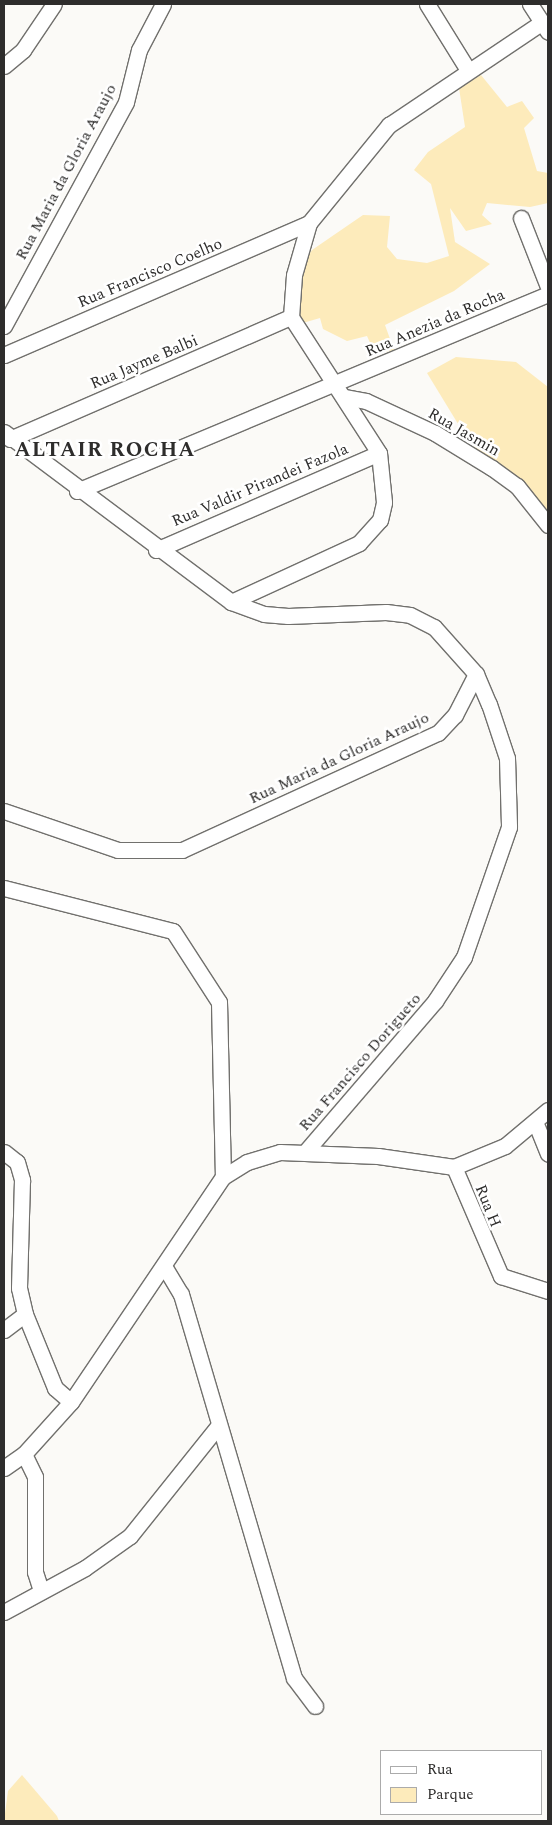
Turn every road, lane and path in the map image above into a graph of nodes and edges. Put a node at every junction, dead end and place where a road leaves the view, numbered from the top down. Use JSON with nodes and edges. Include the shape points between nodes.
{"nodes":[{"id":1,"x":54,"y":4,"type":"edge"},
{"id":2,"x":163,"y":4,"type":"edge"},
{"id":3,"x":427,"y":4,"type":"edge"},
{"id":4,"x":530,"y":4,"type":"edge"},
{"id":5,"x":545,"y":27,"type":"edge"},
{"id":6,"x":4,"y":66,"type":"edge"},
{"id":7,"x":468,"y":70,"type":"junction"},
{"id":8,"x":521,"y":218,"type":"dead end"},
{"id":9,"x":309,"y":223,"type":"junction"},
{"id":10,"x":548,"y":287,"type":"edge"},
{"id":11,"x":548,"y":294,"type":"edge"},
{"id":12,"x":290,"y":317,"type":"junction"},
{"id":13,"x":4,"y":326,"type":"edge"},
{"id":14,"x":4,"y":355,"type":"edge"},
{"id":15,"x":336,"y":383,"type":"junction"},
{"id":16,"x":344,"y":398,"type":"junction"},
{"id":17,"x":7,"y":436,"type":"edge"},
{"id":18,"x":379,"y":453,"type":"junction"},
{"id":19,"x":77,"y":491,"type":"junction"},
{"id":20,"x":548,"y":526,"type":"edge"},
{"id":21,"x":156,"y":550,"type":"junction"},
{"id":22,"x":231,"y":602,"type":"junction"},
{"id":23,"x":476,"y":674,"type":"junction"},
{"id":24,"x":4,"y":811,"type":"edge"},
{"id":25,"x":4,"y":888,"type":"edge"},
{"id":26,"x":548,"y":1110,"type":"edge"},
{"id":27,"x":536,"y":1124,"type":"junction"},
{"id":28,"x":4,"y":1152,"type":"edge"},
{"id":29,"x":306,"y":1152,"type":"junction"},
{"id":30,"x":548,"y":1154,"type":"edge"},
{"id":31,"x":454,"y":1167,"type":"junction"},
{"id":32,"x":223,"y":1177,"type":"junction"},
{"id":33,"x":164,"y":1266,"type":"junction"},
{"id":34,"x":548,"y":1291,"type":"edge"},
{"id":35,"x":25,"y":1314,"type":"junction"},
{"id":36,"x":4,"y":1330,"type":"edge"},
{"id":37,"x":71,"y":1402,"type":"junction"},
{"id":38,"x":219,"y":1425,"type":"junction"},
{"id":39,"x":24,"y":1454,"type":"junction"},
{"id":40,"x":4,"y":1468,"type":"edge"},
{"id":41,"x":41,"y":1590,"type":"junction"},
{"id":42,"x":4,"y":1612,"type":"edge"},
{"id":43,"x":315,"y":1706,"type":"dead end"}],
"edges":[{"from":1,"to":6,"type":"street","via":[[23,50]]},
{"from":2,"to":13,"type":"street","name":"Rua Maria da Gloria Araujo","via":[[139,50],[126,102]]},
{"from":3,"to":7,"type":"street"},
{"from":4,"to":5,"type":"street"},
{"from":5,"to":7,"type":"street"},
{"from":7,"to":9,"type":"street","via":[[389,126]]},
{"from":8,"to":10,"type":"street"},
{"from":9,"to":12,"type":"street","via":[[294,275]]},
{"from":9,"to":14,"type":"street","name":"Rua Francisco Coelho"},
{"from":11,"to":15,"type":"street","name":"Rua Anezia da Rocha"},
{"from":12,"to":15,"type":"street"},
{"from":12,"to":17,"type":"street","name":"Rua Jayme Balbi"},
{"from":15,"to":16,"type":"street"},
{"from":15,"to":19,"type":"street","name":"Rua Anezia da Rocha"},
{"from":16,"to":18,"type":"street"},
{"from":16,"to":20,"type":"street","name":"Rua Jasmin","via":[[366,402],[434,433],[492,468],[517,486]]},
{"from":17,"to":19,"type":"street"},
{"from":18,"to":21,"type":"street","name":"Rua Valdir Pirandei Fazola"},
{"from":18,"to":22,"type":"street","via":[[384,502],[380,520],[369,535]]},
{"from":19,"to":21,"type":"street"},
{"from":21,"to":22,"type":"street"},
{"from":22,"to":23,"type":"street","via":[[264,614],[288,616],[410,615],[434,627]]},
{"from":23,"to":24,"type":"street","name":"Rua Maria da Gloria Araujo","via":[[455,715],[438,733],[182,850],[118,850]]},
{"from":23,"to":29,"type":"street","name":"Rua Francisco Dorigueto","via":[[507,758],[510,791],[509,827],[486,900],[464,957],[435,1001]]},
{"from":25,"to":32,"type":"street","via":[[174,931],[219,1002]]},
{"from":26,"to":27,"type":"street"},
{"from":27,"to":30,"type":"street"},
{"from":27,"to":31,"type":"street","via":[[505,1146]]},
{"from":28,"to":35,"type":"street","via":[[16,1162],[22,1180],[19,1288]]},
{"from":29,"to":31,"type":"street"},
{"from":29,"to":32,"type":"street","name":"Rua Francisco Dorigueto","via":[[280,1152],[248,1162]]},
{"from":31,"to":34,"type":"street","name":"Rua H","via":[[501,1276],[514,1283]]},
{"from":32,"to":33,"type":"street","name":"Rua Francisco Dorigueto"},
{"from":33,"to":37,"type":"street","name":"Rua Francisco Dorigueto"},
{"from":33,"to":38,"type":"street","via":[[181,1294]]},
{"from":35,"to":36,"type":"street"},
{"from":35,"to":37,"type":"street","via":[[55,1388]]},
{"from":37,"to":39,"type":"street","name":"Rua Francisco Dorigueto"},
{"from":38,"to":41,"type":"street","via":[[130,1536],[85,1568]]},
{"from":38,"to":43,"type":"street","via":[[294,1678]]},
{"from":39,"to":40,"type":"street","name":"Rua Francisco Dorigueto"},
{"from":39,"to":41,"type":"street","via":[[35,1477],[35,1572]]},
{"from":41,"to":42,"type":"street"}]}
